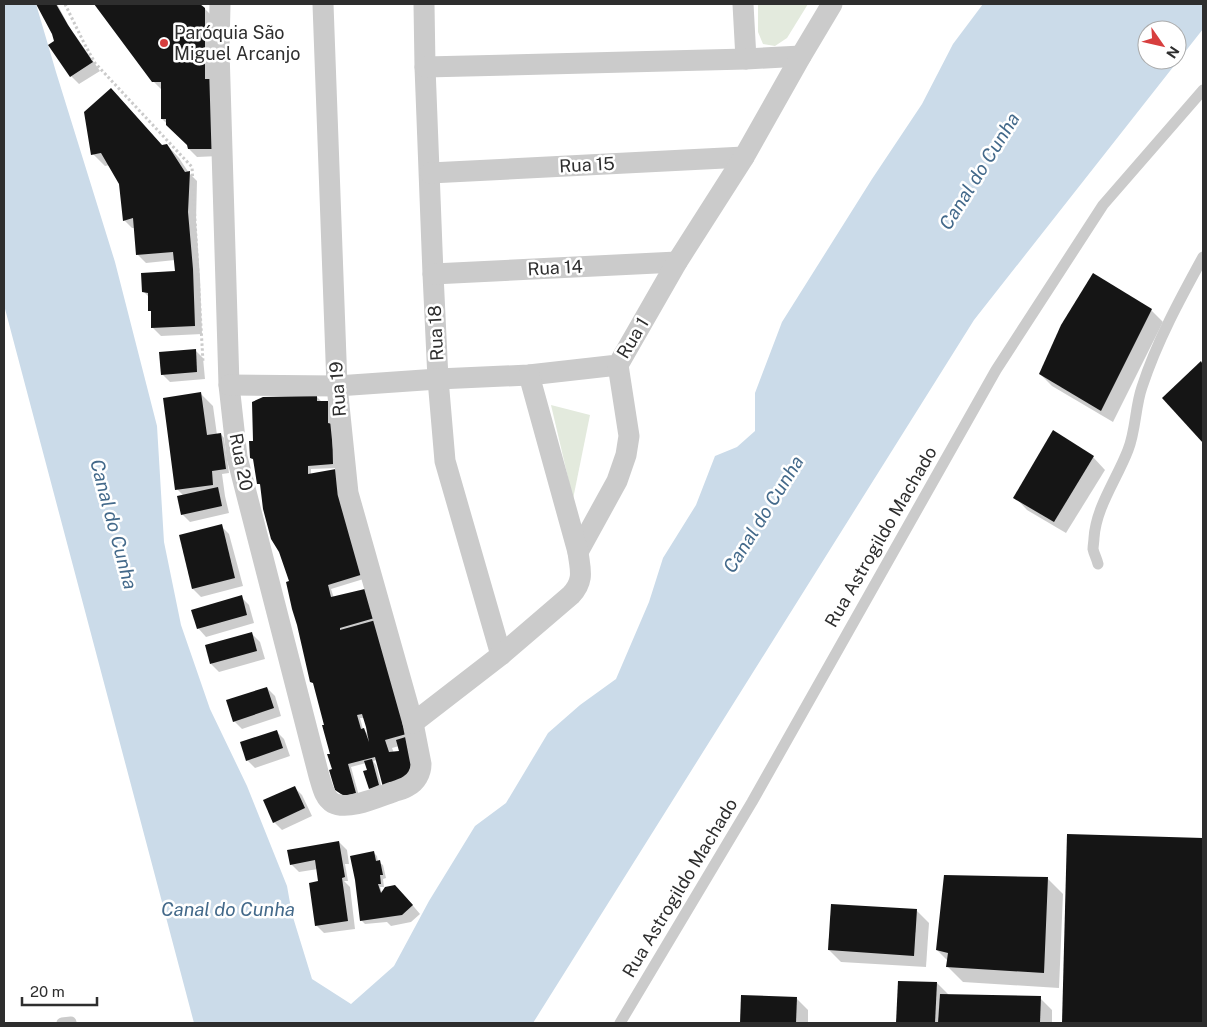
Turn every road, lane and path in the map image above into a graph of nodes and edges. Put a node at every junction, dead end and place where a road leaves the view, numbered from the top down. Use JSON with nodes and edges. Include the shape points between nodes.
{"nodes":[{"id":1,"x":220,"y":4,"type":"edge"},
{"id":2,"x":322,"y":4,"type":"edge"},
{"id":3,"x":424,"y":4,"type":"edge"},
{"id":4,"x":743,"y":4,"type":"edge"},
{"id":5,"x":832,"y":4,"type":"edge"},
{"id":6,"x":801,"y":56,"type":"junction"},
{"id":7,"x":746,"y":59,"type":"junction"},
{"id":8,"x":425,"y":67,"type":"junction"},
{"id":9,"x":1203,"y":90,"type":"edge"},
{"id":10,"x":744,"y":157,"type":"junction"},
{"id":11,"x":430,"y":173,"type":"junction"},
{"id":12,"x":1203,"y":257,"type":"edge"},
{"id":13,"x":677,"y":262,"type":"junction"},
{"id":14,"x":433,"y":274,"type":"junction"},
{"id":15,"x":618,"y":364,"type":"junction"},
{"id":16,"x":529,"y":375,"type":"junction"},
{"id":17,"x":438,"y":379,"type":"junction"},
{"id":18,"x":229,"y":385,"type":"junction"},
{"id":19,"x":337,"y":386,"type":"junction"},
{"id":20,"x":578,"y":552,"type":"junction"},
{"id":21,"x":1098,"y":564,"type":"dead end"},
{"id":22,"x":501,"y":655,"type":"junction"},
{"id":23,"x":413,"y":723,"type":"junction"},
{"id":24,"x":421,"y":764,"type":"joint"},
{"id":25,"x":620,"y":1023,"type":"edge"}],
"edges":[{"from":1,"to":18,"type":"street","name":"Rua 20"},
{"from":2,"to":19,"type":"street","name":"Rua 19"},
{"from":3,"to":8,"type":"street","name":"Rua 18"},
{"from":4,"to":7,"type":"street"},
{"from":5,"to":6,"type":"street","name":"Rua 1"},
{"from":6,"to":7,"type":"street"},
{"from":6,"to":10,"type":"street","name":"Rua 1"},
{"from":7,"to":8,"type":"street"},
{"from":8,"to":11,"type":"street","name":"Rua 18"},
{"from":9,"to":25,"type":"lane","name":"Rua Astrogildo Machado","via":[[1103,205],[996,370],[752,802]]},
{"from":10,"to":11,"type":"street","name":"Rua 15"},
{"from":10,"to":13,"type":"street","name":"Rua 1"},
{"from":11,"to":14,"type":"street","name":"Rua 18"},
{"from":12,"to":21,"type":"lane","via":[[1158,344],[1141,390],[1129,448],[1094,531],[1093,549]]},
{"from":13,"to":14,"type":"street","name":"Rua 14"},
{"from":13,"to":15,"type":"street","name":"Rua 1"},
{"from":14,"to":17,"type":"street","name":"Rua 18"},
{"from":15,"to":16,"type":"street","name":"Rua 1"},
{"from":15,"to":20,"type":"street","via":[[629,436],[626,455],[617,481]]},
{"from":16,"to":17,"type":"street","name":"Rua 1"},
{"from":16,"to":20,"type":"street"},
{"from":17,"to":19,"type":"street","name":"Rua 1"},
{"from":17,"to":22,"type":"street","name":"Rua 18","via":[[445,460]]},
{"from":18,"to":19,"type":"street","name":"Rua 1"},
{"from":18,"to":24,"type":"street","name":"Rua 20","via":[[237,457],[325,794],[333,803],[345,806],[368,801],[408,786],[419,775]]},
{"from":19,"to":23,"type":"street","name":"Rua 19","via":[[348,493]]},
{"from":20,"to":22,"type":"street","via":[[581,576],[577,589]]},
{"from":22,"to":23,"type":"street"},
{"from":23,"to":24,"type":"street","name":"Rua 19"}]}
